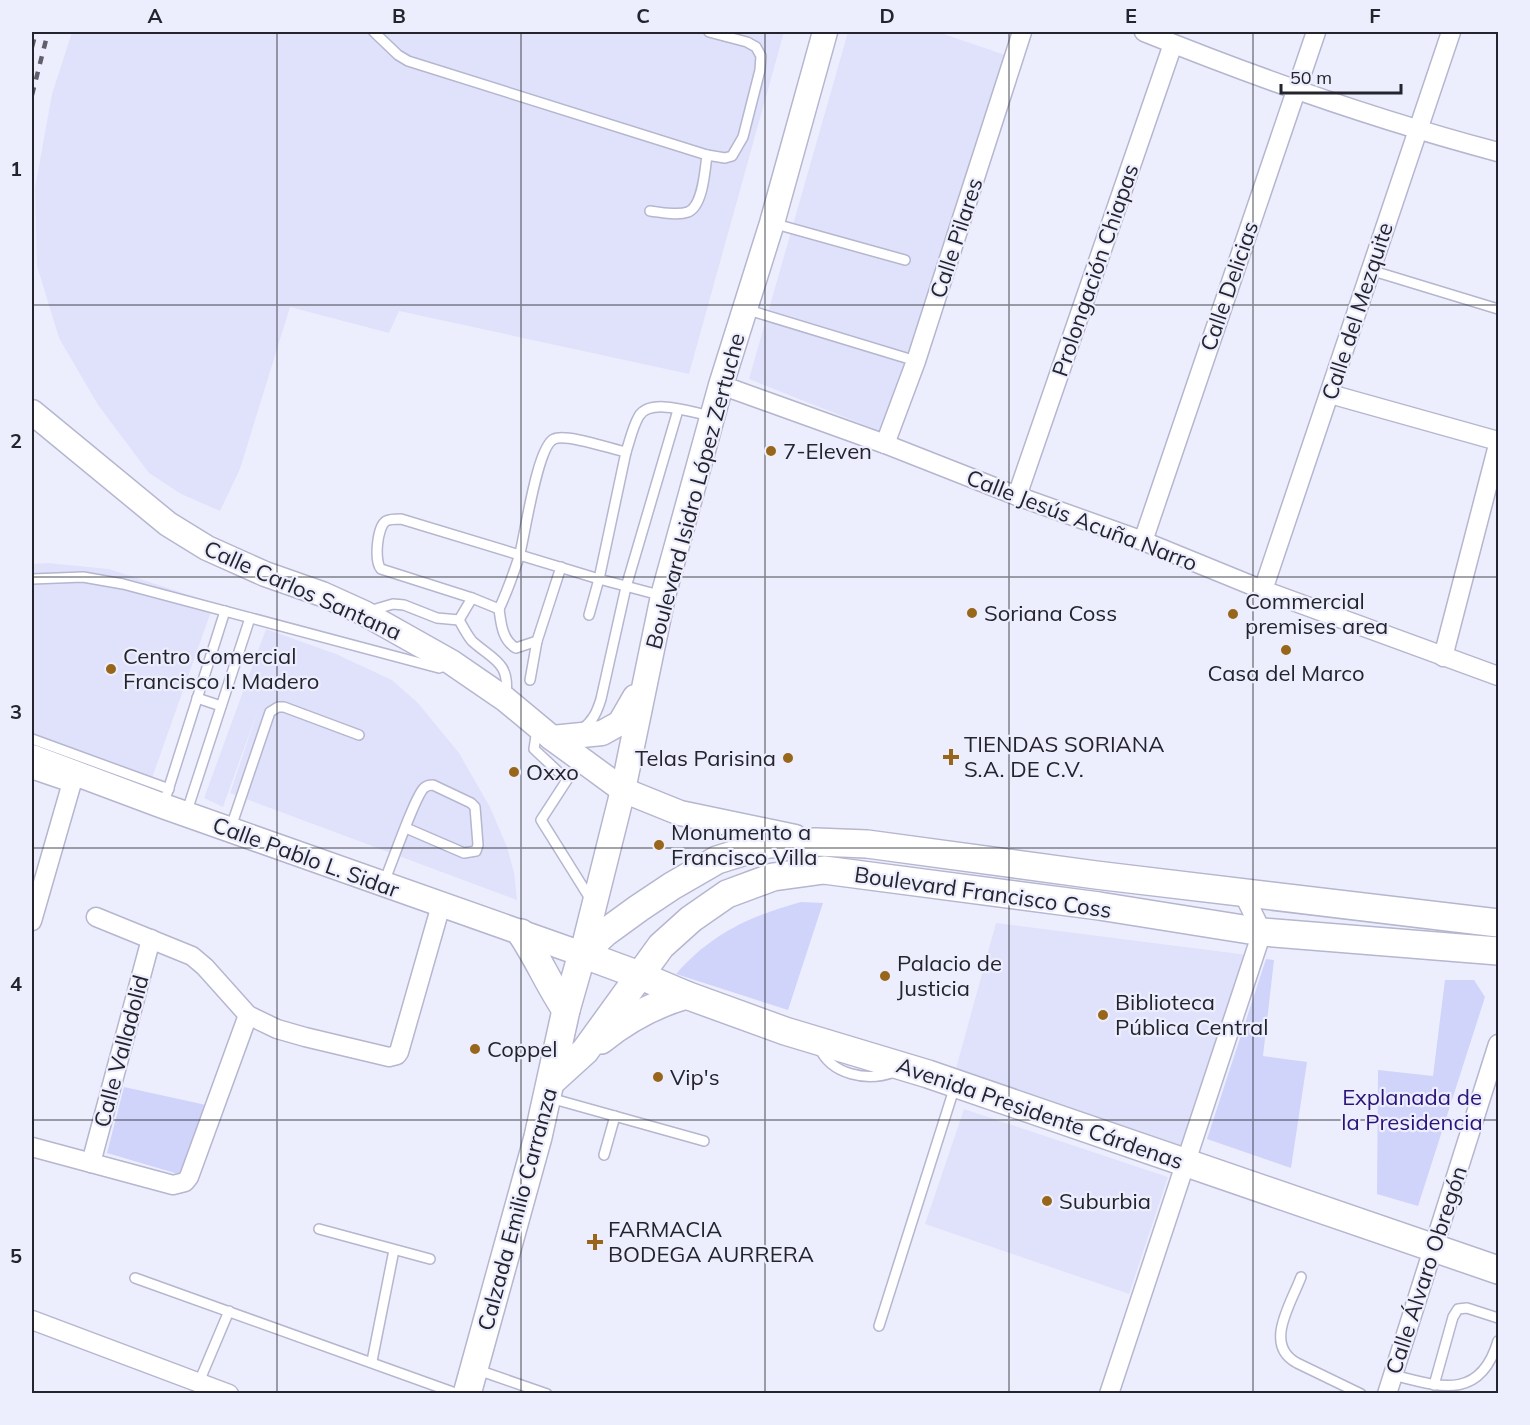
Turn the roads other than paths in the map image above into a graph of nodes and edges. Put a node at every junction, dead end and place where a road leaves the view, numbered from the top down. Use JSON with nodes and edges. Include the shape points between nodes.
{"nodes":[{"id":1,"x":374,"y":32,"type":"edge"},
{"id":2,"x":709,"y":32,"type":"edge"},
{"id":3,"x":825,"y":32,"type":"edge"},
{"id":4,"x":1022,"y":32,"type":"edge"},
{"id":5,"x":1146,"y":32,"type":"edge"},
{"id":6,"x":1316,"y":32,"type":"edge"},
{"id":7,"x":1451,"y":32,"type":"edge"},
{"id":8,"x":1173,"y":45,"type":"junction"},
{"id":9,"x":1297,"y":91,"type":"junction"},
{"id":10,"x":1417,"y":130,"type":"junction"},
{"id":11,"x":1498,"y":152,"type":"edge"},
{"id":12,"x":707,"y":155,"type":"junction"},
{"id":13,"x":650,"y":211,"type":"dead end"},
{"id":14,"x":772,"y":223,"type":"junction"},
{"id":15,"x":904,"y":260,"type":"dead end"},
{"id":16,"x":1370,"y":270,"type":"junction"},
{"id":17,"x":745,"y":309,"type":"junction"},
{"id":18,"x":1498,"y":309,"type":"edge"},
{"id":19,"x":916,"y":361,"type":"junction"},
{"id":20,"x":721,"y":386,"type":"junction"},
{"id":21,"x":1330,"y":394,"type":"junction"},
{"id":22,"x":678,"y":410,"type":"junction"},
{"id":23,"x":32,"y":412,"type":"edge"},
{"id":24,"x":712,"y":416,"type":"junction"},
{"id":25,"x":1498,"y":443,"type":"edge"},
{"id":26,"x":885,"y":444,"type":"junction"},
{"id":27,"x":626,"y":452,"type":"junction"},
{"id":28,"x":1017,"y":496,"type":"junction"},
{"id":29,"x":1481,"y":513,"type":"junction"},
{"id":30,"x":1498,"y":518,"type":"edge"},
{"id":31,"x":1143,"y":541,"type":"junction"},
{"id":32,"x":519,"y":554,"type":"junction"},
{"id":33,"x":561,"y":567,"type":"junction"},
{"id":34,"x":32,"y":579,"type":"edge"},
{"id":35,"x":599,"y":579,"type":"junction"},
{"id":36,"x":626,"y":587,"type":"junction"},
{"id":37,"x":1263,"y":590,"type":"junction"},
{"id":38,"x":663,"y":596,"type":"junction"},
{"id":39,"x":472,"y":598,"type":"junction"},
{"id":40,"x":499,"y":609,"type":"junction"},
{"id":41,"x":225,"y":611,"type":"junction"},
{"id":42,"x":364,"y":613,"type":"junction"},
{"id":43,"x":589,"y":615,"type":"dead end"},
{"id":44,"x":250,"y":618,"type":"junction"},
{"id":45,"x":459,"y":620,"type":"junction"},
{"id":46,"x":537,"y":641,"type":"junction"},
{"id":47,"x":1443,"y":657,"type":"junction"},
{"id":48,"x":452,"y":662,"type":"junction"},
{"id":49,"x":1498,"y":676,"type":"edge"},
{"id":50,"x":530,"y":681,"type":"dead end"},
{"id":51,"x":644,"y":682,"type":"junction"},
{"id":52,"x":197,"y":698,"type":"junction"},
{"id":53,"x":505,"y":699,"type":"junction"},
{"id":54,"x":221,"y":706,"type":"junction"},
{"id":55,"x":554,"y":733,"type":"junction"},
{"id":56,"x":359,"y":735,"type":"dead end"},
{"id":57,"x":32,"y":740,"type":"edge"},
{"id":58,"x":32,"y":757,"type":"edge"},
{"id":59,"x":32,"y":774,"type":"edge"},
{"id":60,"x":72,"y":779,"type":"junction"},
{"id":61,"x":623,"y":790,"type":"junction"},
{"id":62,"x":166,"y":798,"type":"junction"},
{"id":63,"x":186,"y":814,"type":"junction"},
{"id":64,"x":406,"y":828,"type":"junction"},
{"id":65,"x":230,"y":830,"type":"junction"},
{"id":66,"x":816,"y":842,"type":"junction"},
{"id":67,"x":1096,"y":875,"type":"junction"},
{"id":68,"x":383,"y":884,"type":"junction"},
{"id":69,"x":1185,"y":886,"type":"junction"},
{"id":70,"x":944,"y":888,"type":"junction"},
{"id":71,"x":1243,"y":893,"type":"junction"},
{"id":72,"x":441,"y":904,"type":"junction"},
{"id":73,"x":594,"y":905,"type":"junction"},
{"id":74,"x":1099,"y":906,"type":"junction"},
{"id":75,"x":96,"y":917,"type":"dead end"},
{"id":76,"x":32,"y":921,"type":"edge"},
{"id":77,"x":1498,"y":923,"type":"edge"},
{"id":78,"x":1262,"y":932,"type":"junction"},
{"id":79,"x":521,"y":933,"type":"junction"},
{"id":80,"x":151,"y":939,"type":"junction"},
{"id":81,"x":1498,"y":951,"type":"edge"},
{"id":82,"x":582,"y":954,"type":"junction"},
{"id":83,"x":639,"y":975,"type":"junction"},
{"id":84,"x":686,"y":995,"type":"junction"},
{"id":85,"x":566,"y":1010,"type":"junction"},
{"id":86,"x":248,"y":1015,"type":"junction"},
{"id":87,"x":1498,"y":1044,"type":"edge"},
{"id":88,"x":585,"y":1051,"type":"junction"},
{"id":89,"x":956,"y":1083,"type":"junction"},
{"id":90,"x":550,"y":1089,"type":"junction"},
{"id":91,"x":1490,"y":1096,"type":"edge"},
{"id":92,"x":615,"y":1116,"type":"junction"},
{"id":93,"x":704,"y":1141,"type":"dead end"},
{"id":94,"x":32,"y":1147,"type":"edge"},
{"id":95,"x":604,"y":1155,"type":"dead end"},
{"id":96,"x":91,"y":1162,"type":"junction"},
{"id":97,"x":1186,"y":1162,"type":"junction"},
{"id":98,"x":319,"y":1228,"type":"dead end"},
{"id":99,"x":1433,"y":1247,"type":"junction"},
{"id":100,"x":394,"y":1250,"type":"junction"},
{"id":101,"x":430,"y":1259,"type":"dead end"},
{"id":102,"x":1498,"y":1270,"type":"edge"},
{"id":103,"x":1301,"y":1277,"type":"dead end"},
{"id":104,"x":135,"y":1278,"type":"dead end"},
{"id":105,"x":229,"y":1311,"type":"junction"},
{"id":106,"x":1498,"y":1318,"type":"edge"},
{"id":107,"x":32,"y":1320,"type":"edge"},
{"id":108,"x":879,"y":1326,"type":"dead end"},
{"id":109,"x":1498,"y":1341,"type":"edge"},
{"id":110,"x":372,"y":1361,"type":"junction"},
{"id":111,"x":1393,"y":1375,"type":"junction"},
{"id":112,"x":470,"y":1381,"type":"edge"},
{"id":113,"x":199,"y":1382,"type":"junction"},
{"id":114,"x":1434,"y":1385,"type":"junction"},
{"id":115,"x":229,"y":1394,"type":"edge"},
{"id":116,"x":458,"y":1394,"type":"edge"},
{"id":117,"x":547,"y":1394,"type":"edge"},
{"id":118,"x":1109,"y":1394,"type":"edge"},
{"id":119,"x":1361,"y":1394,"type":"edge"},
{"id":120,"x":1387,"y":1394,"type":"edge"}],
"edges":[{"from":1,"to":12,"type":"lane","via":[[408,60]]},
{"from":2,"to":12,"type":"lane","via":[[747,42],[761,56],[739,147],[725,158]]},
{"from":3,"to":14,"type":"street","name":"Boulevard Isidro López Zertuche"},
{"from":4,"to":19,"type":"street","name":"Calle Pilares"},
{"from":5,"to":8,"type":"street"},
{"from":6,"to":9,"type":"street","name":"Calle Delicias"},
{"from":7,"to":10,"type":"street","name":"Calle del Mezquite"},
{"from":8,"to":9,"type":"street"},
{"from":8,"to":28,"type":"street","name":"Prolongación Chiapas"},
{"from":9,"to":10,"type":"street"},
{"from":9,"to":31,"type":"street","name":"Calle Delicias"},
{"from":10,"to":11,"type":"street"},
{"from":10,"to":16,"type":"street","name":"Calle del Mezquite"},
{"from":12,"to":13,"type":"lane","via":[[698,204],[689,212]]},
{"from":14,"to":15,"type":"lane"},
{"from":14,"to":17,"type":"street","name":"Boulevard Isidro López Zertuche"},
{"from":16,"to":18,"type":"lane"},
{"from":16,"to":21,"type":"street","name":"Calle del Mezquite"},
{"from":17,"to":19,"type":"lane"},
{"from":17,"to":20,"type":"street","name":"Boulevard Isidro López Zertuche"},
{"from":19,"to":26,"type":"street","name":"Calle Pilares"},
{"from":20,"to":24,"type":"street","name":"Boulevard Isidro López Zertuche"},
{"from":20,"to":26,"type":"street","name":"Calle Jesús Acuña Narro"},
{"from":21,"to":25,"type":"street"},
{"from":21,"to":37,"type":"street","name":"Calle del Mezquite"},
{"from":22,"to":24,"type":"lane"},
{"from":22,"to":27,"type":"lane","via":[[651,406],[641,413]]},
{"from":22,"to":36,"type":"lane"},
{"from":23,"to":42,"type":"street","name":"Calle Carlos Santana","via":[[168,524],[207,548]]},
{"from":24,"to":38,"type":"street","name":"Boulevard Isidro López Zertuche"},
{"from":25,"to":29,"type":"street"},
{"from":26,"to":28,"type":"street","name":"Calle Jesús Acuña Narro"},
{"from":27,"to":32,"type":"lane","via":[[568,437],[554,439],[546,446]]},
{"from":27,"to":35,"type":"lane"},
{"from":28,"to":31,"type":"street","name":"Calle Jesús Acuña Narro"},
{"from":29,"to":30,"type":"street"},
{"from":29,"to":47,"type":"street"},
{"from":31,"to":37,"type":"street","name":"Calle Jesús Acuña Narro"},
{"from":32,"to":33,"type":"lane"},
{"from":32,"to":39,"type":"lane","via":[[401,519],[382,525],[375,555],[381,569]]},
{"from":32,"to":40,"type":"lane"},
{"from":33,"to":35,"type":"lane"},
{"from":33,"to":46,"type":"lane"},
{"from":34,"to":41,"type":"lane","via":[[83,577]]},
{"from":35,"to":36,"type":"lane"},
{"from":35,"to":43,"type":"lane"},
{"from":36,"to":38,"type":"lane"},
{"from":36,"to":55,"type":"lane","via":[[596,715],[589,724]]},
{"from":37,"to":47,"type":"street","name":"Calle Jesús Acuña Narro"},
{"from":38,"to":51,"type":"street","name":"Boulevard Isidro López Zertuche"},
{"from":39,"to":40,"type":"lane"},
{"from":39,"to":45,"type":"lane"},
{"from":40,"to":46,"type":"lane","via":[[503,632],[511,645],[516,648]]},
{"from":41,"to":44,"type":"lane"},
{"from":41,"to":52,"type":"lane"},
{"from":42,"to":45,"type":"lane","via":[[404,604],[436,618]]},
{"from":42,"to":48,"type":"street","name":"Calle Carlos Santana"},
{"from":44,"to":48,"type":"lane","via":[[439,668]]},
{"from":44,"to":54,"type":"lane"},
{"from":45,"to":53,"type":"lane","via":[[472,640],[505,672]]},
{"from":46,"to":50,"type":"lane"},
{"from":47,"to":49,"type":"street","name":"Calle Jesús Acuña Narro"},
{"from":48,"to":53,"type":"street","name":"Calle Carlos Santana"},
{"from":51,"to":55,"type":"street","via":[[620,723],[602,733]]},
{"from":51,"to":61,"type":"street","name":"Boulevard Isidro López Zertuche"},
{"from":52,"to":54,"type":"lane"},
{"from":52,"to":62,"type":"lane"},
{"from":53,"to":55,"type":"street","name":"Calle Carlos Santana"},
{"from":54,"to":63,"type":"lane"},
{"from":55,"to":61,"type":"street","name":"Calle Carlos Santana"},
{"from":55,"to":73,"type":"lane","via":[[534,748],[567,780],[541,820]]},
{"from":56,"to":65,"type":"lane","via":[[284,707],[274,709]]},
{"from":57,"to":62,"type":"lane"},
{"from":58,"to":60,"type":"street","name":"Calle Pablo L. Sidar"},
{"from":59,"to":60,"type":"lane"},
{"from":60,"to":62,"type":"street","name":"Calle Pablo L. Sidar"},
{"from":60,"to":76,"type":"street"},
{"from":61,"to":66,"type":"street","name":"Calle Carlos Santana","via":[[680,813]]},
{"from":61,"to":73,"type":"street","name":"Boulevard Isidro López Zertuche"},
{"from":62,"to":63,"type":"street","name":"Calle Pablo L. Sidar"},
{"from":63,"to":65,"type":"street","name":"Calle Pablo L. Sidar"},
{"from":64,"to":64,"type":"lane","via":[[422,791],[433,785],[475,807],[478,845],[476,851],[465,853]]},
{"from":64,"to":68,"type":"lane"},
{"from":65,"to":68,"type":"street","name":"Calle Pablo L. Sidar"},
{"from":66,"to":67,"type":"main road","name":"Boulevard Francisco Coss","via":[[867,844]]},
{"from":66,"to":82,"type":"main road","name":"Boulevard Francisco Coss","via":[[768,844],[717,860],[672,885]]},
{"from":67,"to":69,"type":"main road","name":"Boulevard Francisco Coss"},
{"from":67,"to":70,"type":"main road","via":[[1077,883]]},
{"from":68,"to":72,"type":"street","name":"Calle Pablo L. Sidar"},
{"from":69,"to":71,"type":"main road","name":"Boulevard Francisco Coss"},
{"from":69,"to":74,"type":"main road","via":[[1107,889],[1100,896]]},
{"from":70,"to":74,"type":"main road","name":"Boulevard Francisco Coss"},
{"from":70,"to":83,"type":"main road","name":"Boulevard Francisco Coss","via":[[824,870],[773,877],[727,894],[691,920],[661,946]]},
{"from":71,"to":77,"type":"main road","name":"Boulevard Francisco Coss"},
{"from":71,"to":78,"type":"street"},
{"from":72,"to":79,"type":"street","name":"Calle Pablo L. Sidar"},
{"from":72,"to":86,"type":"street","via":[[397,1055],[389,1057],[305,1037]]},
{"from":73,"to":82,"type":"street","name":"Boulevard Isidro López Zertuche"},
{"from":74,"to":78,"type":"main road","name":"Boulevard Francisco Coss"},
{"from":75,"to":80,"type":"street"},
{"from":78,"to":81,"type":"main road","name":"Boulevard Francisco Coss"},
{"from":78,"to":97,"type":"street"},
{"from":79,"to":82,"type":"street","name":"Calle Pablo L. Sidar"},
{"from":79,"to":85,"type":"main road"},
{"from":80,"to":86,"type":"street","via":[[192,956]]},
{"from":80,"to":96,"type":"street","name":"Calle Valladolid"},
{"from":82,"to":83,"type":"main road","name":"Avenida Presidente Cárdenas"},
{"from":82,"to":85,"type":"main road","name":"Calzada Emilio Carranza"},
{"from":83,"to":84,"type":"main road","name":"Avenida Presidente Cárdenas"},
{"from":83,"to":88,"type":"main road","name":"Boulevard Francisco Coss"},
{"from":84,"to":88,"type":"main road","via":[[642,1012]]},
{"from":84,"to":89,"type":"main road","name":"Avenida Presidente Cárdenas"},
{"from":85,"to":90,"type":"main road","name":"Calzada Emilio Carranza"},
{"from":86,"to":96,"type":"street","via":[[185,1182],[173,1185]]},
{"from":87,"to":91,"type":"street","name":"Calle Álvaro Obregón"},
{"from":88,"to":90,"type":"main road","name":"Boulevard Francisco Coss"},
{"from":89,"to":97,"type":"main road","name":"Avenida Presidente Cárdenas"},
{"from":89,"to":108,"type":"lane"},
{"from":90,"to":92,"type":"lane"},
{"from":90,"to":112,"type":"main road","name":"Calzada Emilio Carranza"},
{"from":91,"to":99,"type":"street","name":"Calle Álvaro Obregón"},
{"from":92,"to":93,"type":"lane"},
{"from":92,"to":95,"type":"lane"},
{"from":94,"to":96,"type":"street"},
{"from":97,"to":99,"type":"main road","name":"Avenida Presidente Cárdenas"},
{"from":97,"to":118,"type":"street"},
{"from":98,"to":100,"type":"lane"},
{"from":99,"to":102,"type":"main road","name":"Avenida Presidente Cárdenas"},
{"from":99,"to":111,"type":"street","name":"Calle Álvaro Obregón"},
{"from":100,"to":101,"type":"lane"},
{"from":100,"to":110,"type":"lane"},
{"from":103,"to":119,"type":"lane","via":[[1281,1331],[1282,1351],[1289,1359]]},
{"from":104,"to":105,"type":"lane"},
{"from":105,"to":110,"type":"lane"},
{"from":105,"to":113,"type":"lane"},
{"from":106,"to":114,"type":"lane","via":[[1458,1309]]},
{"from":107,"to":113,"type":"street"},
{"from":109,"to":114,"type":"lane","via":[[1490,1363],[1475,1379],[1458,1386]]},
{"from":110,"to":116,"type":"lane"},
{"from":111,"to":114,"type":"lane"},
{"from":111,"to":120,"type":"street","name":"Calle Álvaro Obregón"},
{"from":112,"to":117,"type":"lane"},
{"from":113,"to":115,"type":"street"}]}
